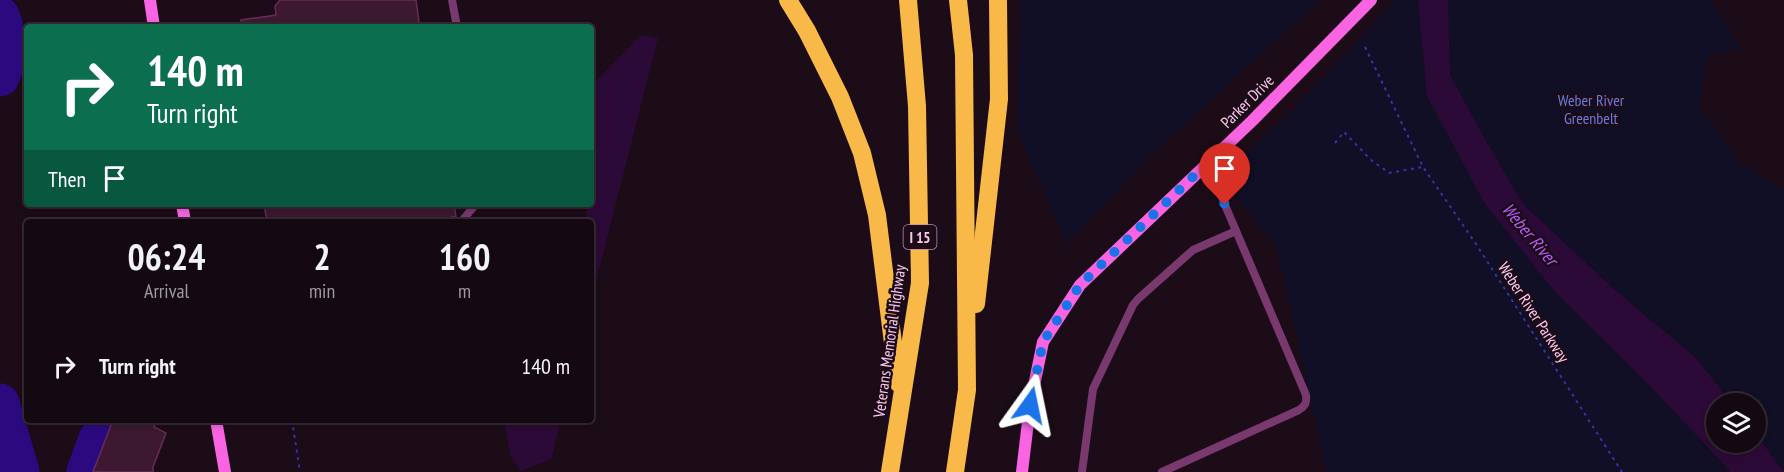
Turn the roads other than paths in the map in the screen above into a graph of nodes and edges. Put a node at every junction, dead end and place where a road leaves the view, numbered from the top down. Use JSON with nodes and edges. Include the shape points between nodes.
{"nodes":[{"id":1,"x":150,"y":0,"type":"edge"},
{"id":2,"x":452,"y":0,"type":"edge"},
{"id":3,"x":788,"y":0,"type":"edge"},
{"id":4,"x":908,"y":0,"type":"edge"},
{"id":5,"x":958,"y":0,"type":"edge"},
{"id":6,"x":998,"y":0,"type":"edge"},
{"id":7,"x":1371,"y":0,"type":"edge"},
{"id":8,"x":154,"y":24,"type":"edge"},
{"id":9,"x":456,"y":24,"type":"edge"},
{"id":10,"x":1201,"y":169,"type":"junction"},
{"id":11,"x":474,"y":207,"type":"edge"},
{"id":12,"x":464,"y":219,"type":"edge"},
{"id":13,"x":1236,"y":231,"type":"junction"},
{"id":14,"x":967,"y":390,"type":"junction"},
{"id":15,"x":900,"y":406,"type":"junction"},
{"id":16,"x":217,"y":423,"type":"edge"},
{"id":17,"x":225,"y":472,"type":"edge"},
{"id":18,"x":891,"y":472,"type":"edge"},
{"id":19,"x":955,"y":472,"type":"edge"},
{"id":20,"x":1022,"y":472,"type":"edge"},
{"id":21,"x":1082,"y":472,"type":"edge"},
{"id":22,"x":1162,"y":472,"type":"edge"}],
"edges":[{"from":1,"to":8,"type":"street"},
{"from":2,"to":9,"type":"lane"},
{"from":3,"to":15,"type":"highway","via":[[840,97],[862,153],[877,215]]},
{"from":4,"to":15,"type":"highway","name":"Veterans Memorial Highway","number":"I 15","via":[[918,106],[921,283]]},
{"from":5,"to":14,"type":"highway","via":[[964,55]]},
{"from":6,"to":14,"type":"highway","via":[[999,99]]},
{"from":7,"to":10,"type":"street","name":"Parker Drive"},
{"from":10,"to":13,"type":"lane","via":[[1219,191]]},
{"from":10,"to":20,"type":"street","name":"Parker Drive","via":[[1080,285],[1043,342]]},
{"from":11,"to":12,"type":"lane"},
{"from":13,"to":21,"type":"lane","via":[[1184,256],[1133,305],[1093,389]]},
{"from":13,"to":22,"type":"lane","via":[[1307,401],[1299,410]]},
{"from":14,"to":19,"type":"highway"},
{"from":15,"to":18,"type":"highway","name":"Veterans Memorial Highway","number":"I 15"},
{"from":16,"to":17,"type":"street"}]}
